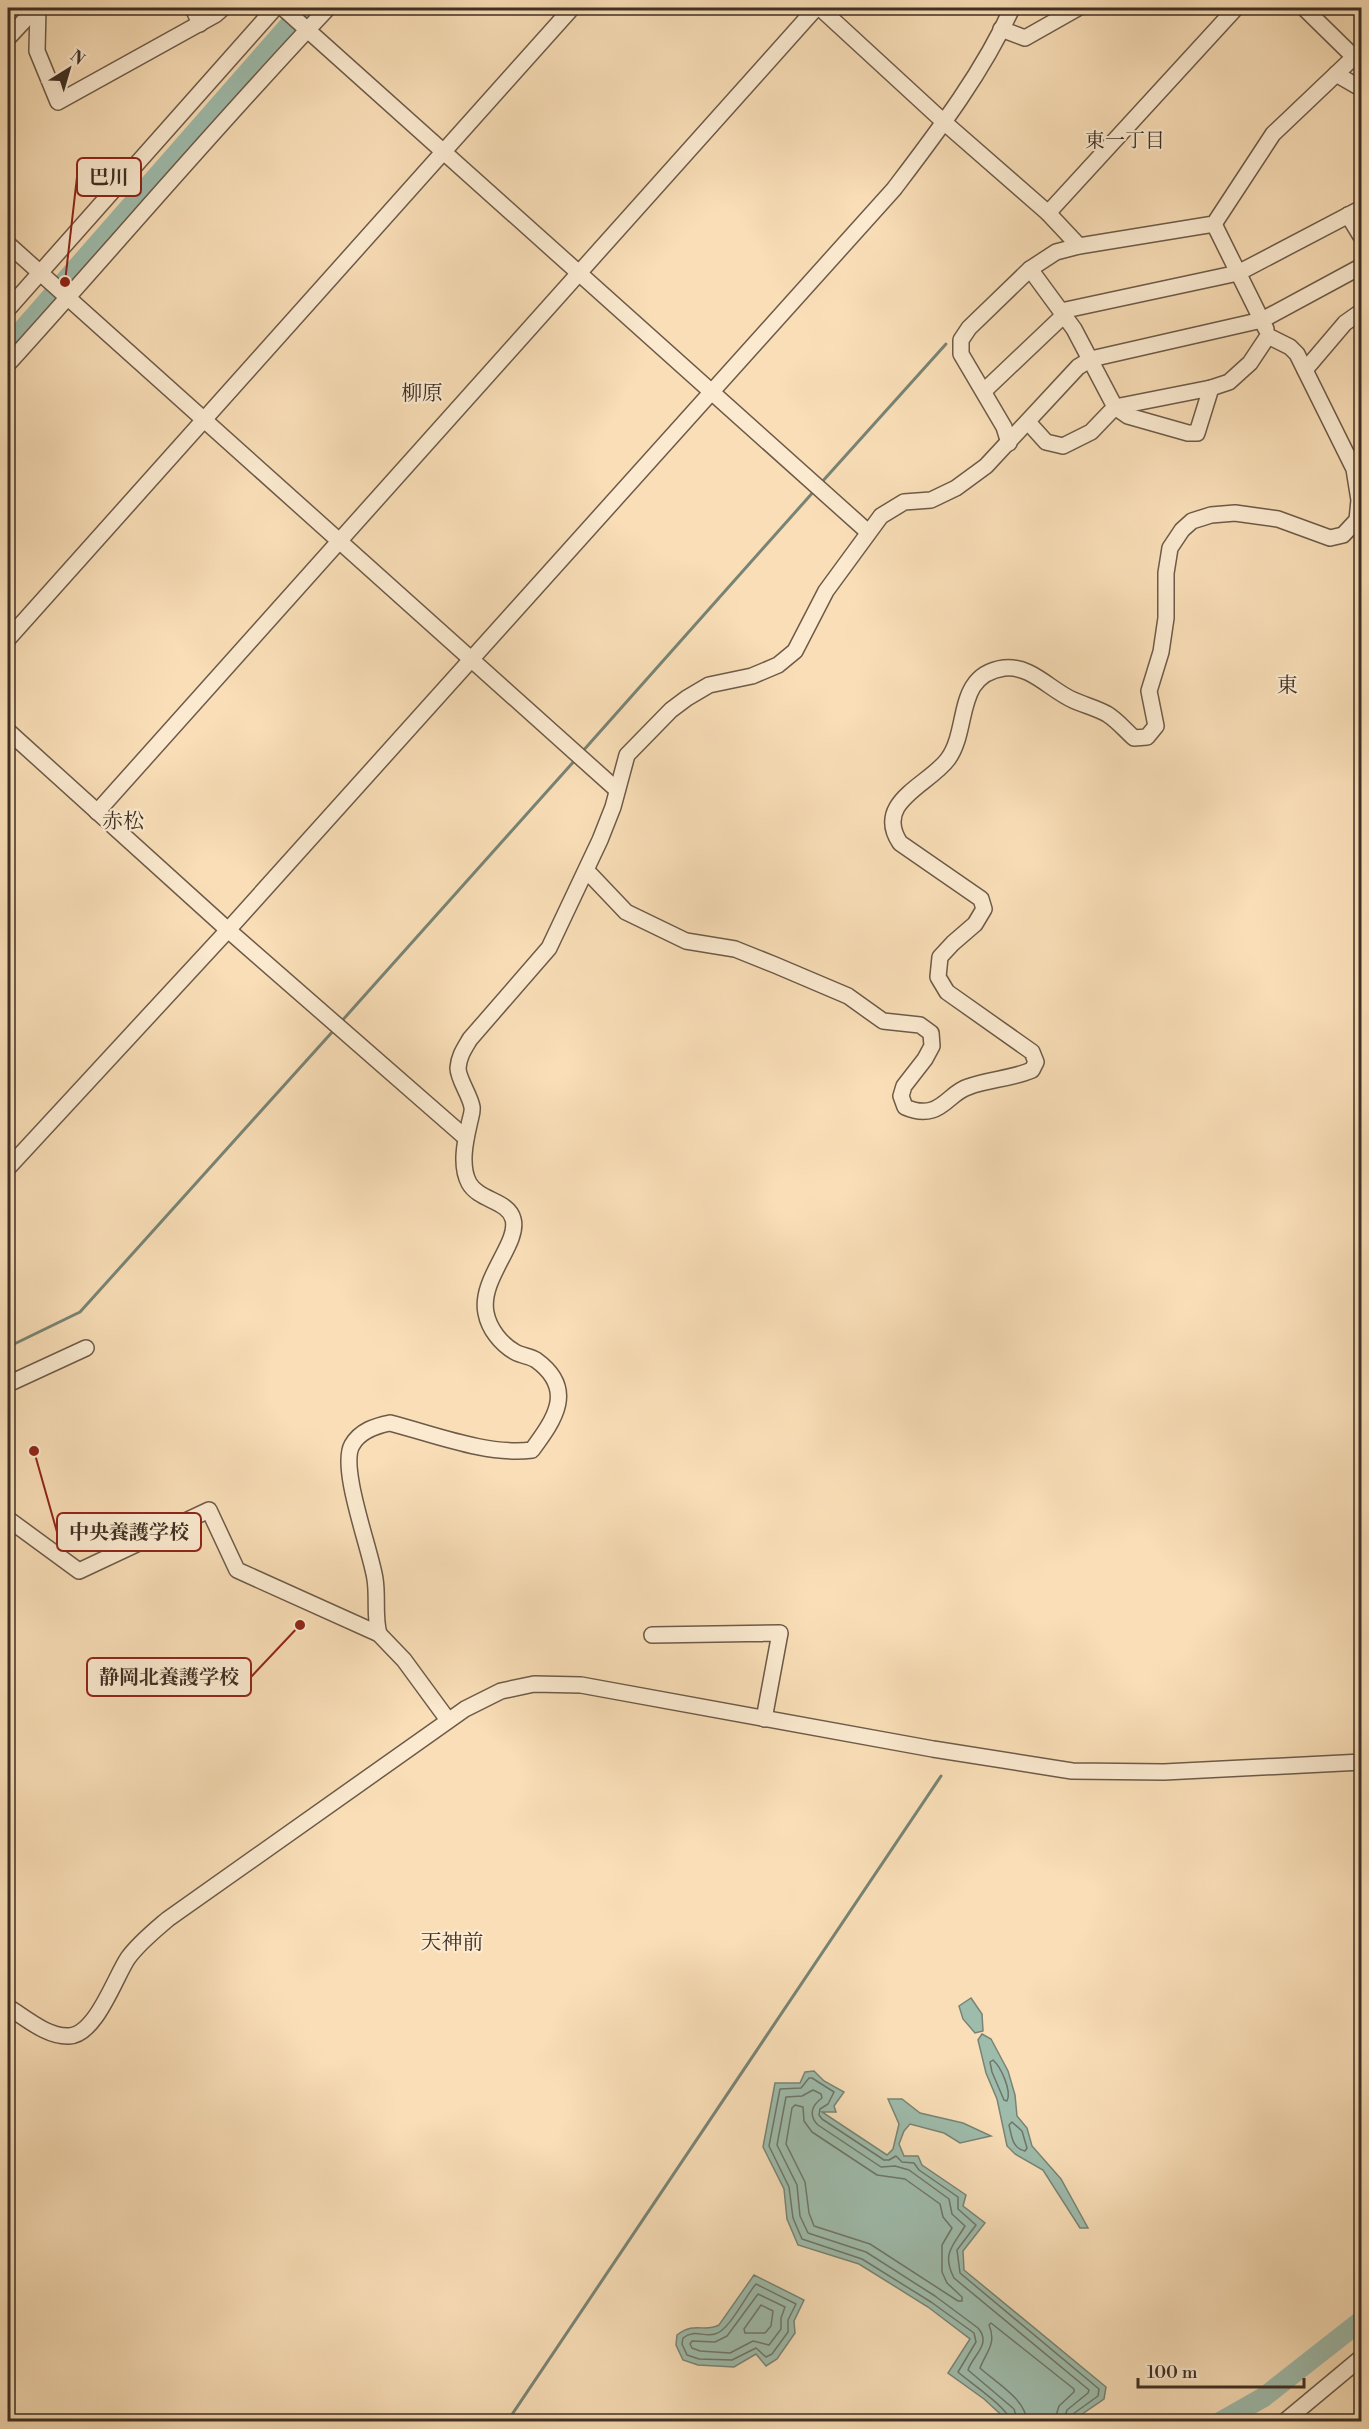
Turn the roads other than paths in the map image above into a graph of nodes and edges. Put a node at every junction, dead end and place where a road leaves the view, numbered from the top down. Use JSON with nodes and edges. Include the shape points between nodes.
{"nodes":[{"id":1,"x":37,"y":8,"type":"edge"},
{"id":2,"x":193,"y":8,"type":"edge"},
{"id":3,"x":223,"y":8,"type":"edge"},
{"id":4,"x":275,"y":8,"type":"edge"},
{"id":5,"x":283,"y":8,"type":"edge"},
{"id":6,"x":328,"y":8,"type":"edge"},
{"id":7,"x":572,"y":8,"type":"edge"},
{"id":8,"x":816,"y":8,"type":"edge"},
{"id":9,"x":820,"y":8,"type":"edge"},
{"id":10,"x":1012,"y":8,"type":"edge"},
{"id":11,"x":1078,"y":8,"type":"edge"},
{"id":12,"x":1236,"y":8,"type":"edge"},
{"id":13,"x":1304,"y":8,"type":"edge"},
{"id":14,"x":201,"y":24,"type":"junction"},
{"id":15,"x":1001,"y":28,"type":"junction"},
{"id":16,"x":307,"y":29,"type":"junction"},
{"id":17,"x":8,"y":39,"type":"edge"},
{"id":18,"x":1358,"y":54,"type":"edge"},
{"id":19,"x":1336,"y":74,"type":"junction"},
{"id":20,"x":1362,"y":89,"type":"edge"},
{"id":21,"x":945,"y":123,"type":"junction"},
{"id":22,"x":442,"y":152,"type":"junction"},
{"id":23,"x":1355,"y":211,"type":"edge"},
{"id":24,"x":1048,"y":213,"type":"junction"},
{"id":25,"x":1214,"y":224,"type":"junction"},
{"id":26,"x":1362,"y":238,"type":"edge"},
{"id":27,"x":8,"y":244,"type":"edge"},
{"id":28,"x":1079,"y":246,"type":"junction"},
{"id":29,"x":1362,"y":266,"type":"edge"},
{"id":30,"x":1030,"y":270,"type":"junction"},
{"id":31,"x":579,"y":273,"type":"junction"},
{"id":32,"x":1238,"y":273,"type":"junction"},
{"id":33,"x":39,"y":274,"type":"junction"},
{"id":34,"x":67,"y":298,"type":"junction"},
{"id":35,"x":8,"y":309,"type":"edge"},
{"id":36,"x":1362,"y":312,"type":"edge"},
{"id":37,"x":1063,"y":313,"type":"junction"},
{"id":38,"x":1262,"y":320,"type":"junction"},
{"id":39,"x":1268,"y":336,"type":"junction"},
{"id":40,"x":1091,"y":359,"type":"junction"},
{"id":41,"x":8,"y":364,"type":"edge"},
{"id":42,"x":1305,"y":370,"type":"junction"},
{"id":43,"x":1211,"y":388,"type":"junction"},
{"id":44,"x":984,"y":391,"type":"junction"},
{"id":45,"x":712,"y":392,"type":"junction"},
{"id":46,"x":1115,"y":407,"type":"junction"},
{"id":47,"x":202,"y":420,"type":"junction"},
{"id":48,"x":1028,"y":422,"type":"junction"},
{"id":49,"x":1009,"y":443,"type":"junction"},
{"id":50,"x":868,"y":532,"type":"junction"},
{"id":51,"x":338,"y":541,"type":"junction"},
{"id":52,"x":8,"y":639,"type":"edge"},
{"id":53,"x":472,"y":660,"type":"junction"},
{"id":54,"x":8,"y":731,"type":"edge"},
{"id":55,"x":617,"y":790,"type":"junction"},
{"id":56,"x":97,"y":812,"type":"junction"},
{"id":57,"x":587,"y":871,"type":"junction"},
{"id":58,"x":228,"y":930,"type":"junction"},
{"id":59,"x":466,"y":1138,"type":"junction"},
{"id":60,"x":8,"y":1168,"type":"edge"},
{"id":61,"x":86,"y":1348,"type":"dead end"},
{"id":62,"x":8,"y":1383,"type":"edge"},
{"id":63,"x":8,"y":1519,"type":"edge"},
{"id":64,"x":379,"y":1634,"type":"junction"},
{"id":65,"x":652,"y":1635,"type":"dead end"},
{"id":66,"x":764,"y":1719,"type":"junction"},
{"id":67,"x":448,"y":1720,"type":"junction"},
{"id":68,"x":1362,"y":1762,"type":"edge"},
{"id":69,"x":8,"y":2007,"type":"edge"},
{"id":70,"x":1362,"y":2357,"type":"edge"},
{"id":71,"x":1284,"y":2421,"type":"edge"}],
"edges":[{"from":1,"to":14,"type":"street","via":[[37,51],[58,102]]},
{"from":1,"to":17,"type":"street"},
{"from":2,"to":14,"type":"street"},
{"from":3,"to":14,"type":"street"},
{"from":4,"to":33,"type":"street"},
{"from":5,"to":16,"type":"street"},
{"from":6,"to":16,"type":"street"},
{"from":7,"to":22,"type":"street"},
{"from":8,"to":31,"type":"street"},
{"from":9,"to":21,"type":"street"},
{"from":10,"to":15,"type":"street"},
{"from":11,"to":15,"type":"street","via":[[1025,38]]},
{"from":12,"to":24,"type":"street"},
{"from":13,"to":18,"type":"street"},
{"from":15,"to":21,"type":"street"},
{"from":16,"to":22,"type":"street"},
{"from":16,"to":34,"type":"street"},
{"from":18,"to":19,"type":"street"},
{"from":19,"to":20,"type":"street"},
{"from":19,"to":25,"type":"street","via":[[1273,134]]},
{"from":21,"to":24,"type":"street"},
{"from":21,"to":45,"type":"street","via":[[894,189]]},
{"from":22,"to":31,"type":"street"},
{"from":22,"to":47,"type":"street"},
{"from":23,"to":26,"type":"street"},
{"from":23,"to":32,"type":"street"},
{"from":24,"to":28,"type":"street"},
{"from":25,"to":28,"type":"street"},
{"from":25,"to":32,"type":"street"},
{"from":27,"to":33,"type":"street"},
{"from":28,"to":30,"type":"street","via":[[1056,252]]},
{"from":29,"to":38,"type":"street"},
{"from":30,"to":37,"type":"street"},
{"from":30,"to":44,"type":"street","via":[[961,340],[962,354]]},
{"from":31,"to":45,"type":"street"},
{"from":31,"to":51,"type":"street"},
{"from":32,"to":37,"type":"street"},
{"from":32,"to":38,"type":"street"},
{"from":33,"to":34,"type":"street"},
{"from":33,"to":35,"type":"street"},
{"from":34,"to":41,"type":"street"},
{"from":34,"to":47,"type":"street"},
{"from":36,"to":42,"type":"street","via":[[1345,323]]},
{"from":37,"to":40,"type":"street"},
{"from":37,"to":44,"type":"street"},
{"from":38,"to":39,"type":"street"},
{"from":38,"to":40,"type":"street"},
{"from":39,"to":42,"type":"street","via":[[1290,347]]},
{"from":39,"to":43,"type":"street","via":[[1250,363],[1229,382]]},
{"from":40,"to":46,"type":"street"},
{"from":40,"to":48,"type":"street"},
{"from":42,"to":57,"type":"street","via":[[1354,469],[1359,500],[1357,520],[1343,535],[1330,538],[1278,519],[1235,513],[1192,521],[1170,548],[1166,618],[1149,691],[1156,726],[1147,737],[1134,738],[1108,714],[1071,699],[1027,671],[1004,668],[981,676],[968,692],[957,744],[947,760],[897,808],[891,823],[900,843],[981,899],[984,909],[975,924],[940,957],[938,977],[947,992],[1032,1053],[1036,1062],[1032,1070],[964,1088],[936,1109],[912,1111],[905,1107],[901,1096],[904,1086],[926,1059],[933,1039],[931,1033],[920,1025],[883,1021],[848,996],[735,949],[686,941],[626,912]]},
{"from":43,"to":46,"type":"street"},
{"from":43,"to":46,"type":"street","via":[[1197,433],[1128,416]]},
{"from":44,"to":49,"type":"street"},
{"from":45,"to":50,"type":"street"},
{"from":45,"to":53,"type":"street"},
{"from":46,"to":48,"type":"street","via":[[1091,432],[1063,446],[1046,442]]},
{"from":47,"to":51,"type":"street"},
{"from":47,"to":52,"type":"street"},
{"from":48,"to":49,"type":"street"},
{"from":49,"to":50,"type":"street","via":[[956,488],[931,500],[904,502],[881,516]]},
{"from":50,"to":55,"type":"street","via":[[826,591],[795,651],[778,665],[752,676],[709,685],[671,710],[627,755]]},
{"from":51,"to":53,"type":"street"},
{"from":51,"to":56,"type":"street"},
{"from":53,"to":55,"type":"street"},
{"from":53,"to":58,"type":"street"},
{"from":54,"to":56,"type":"street"},
{"from":55,"to":57,"type":"street"},
{"from":56,"to":58,"type":"street"},
{"from":57,"to":59,"type":"street","via":[[549,948],[460,1055],[458,1071],[473,1109]]},
{"from":58,"to":59,"type":"street"},
{"from":58,"to":60,"type":"street"},
{"from":59,"to":64,"type":"street","via":[[464,1170],[469,1184],[477,1194],[507,1208],[513,1218],[514,1232],[485,1294],[486,1313],[495,1335],[515,1352],[535,1359],[552,1376],[560,1391],[558,1405],[552,1424],[532,1450],[515,1452],[479,1446],[390,1424],[377,1425],[351,1446],[349,1467],[376,1581]]},
{"from":61,"to":62,"type":"street"},
{"from":63,"to":64,"type":"street","via":[[79,1571],[209,1510],[237,1570]]},
{"from":64,"to":67,"type":"street","via":[[404,1660]]},
{"from":65,"to":66,"type":"street","via":[[780,1633]]},
{"from":66,"to":67,"type":"street","via":[[581,1685],[551,1683],[501,1691]]},
{"from":66,"to":68,"type":"street","via":[[1072,1771],[1164,1772]]},
{"from":67,"to":69,"type":"street","via":[[168,1919],[129,1957],[85,2030],[73,2036],[50,2033]]},
{"from":70,"to":71,"type":"street"}]}
